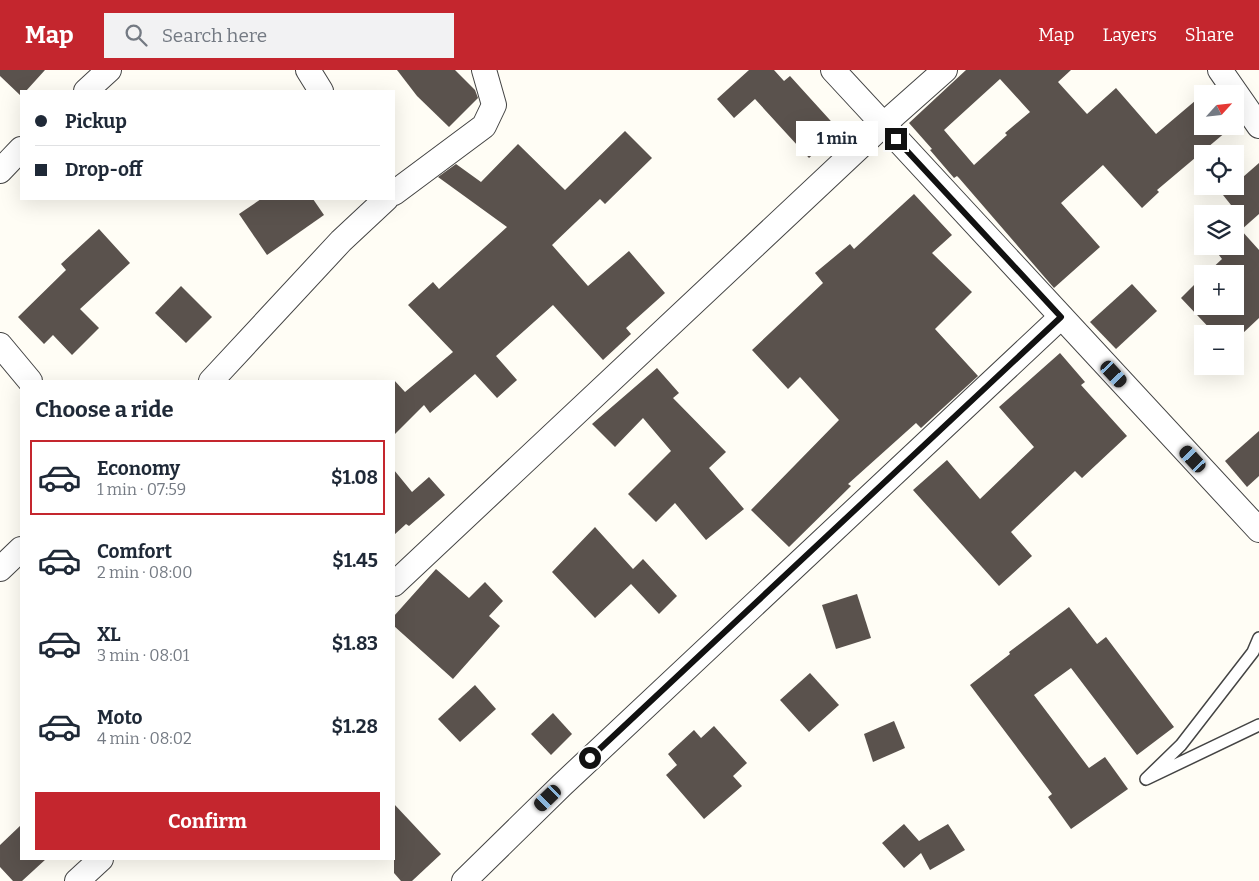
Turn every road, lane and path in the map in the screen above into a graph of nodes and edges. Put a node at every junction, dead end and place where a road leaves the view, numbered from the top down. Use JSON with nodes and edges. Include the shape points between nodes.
{"nodes":[{"id":1,"x":308,"y":70,"type":"edge"},
{"id":2,"x":484,"y":70,"type":"edge"},
{"id":3,"x":833,"y":70,"type":"edge"},
{"id":4,"x":945,"y":70,"type":"edge"},
{"id":5,"x":1220,"y":70,"type":"edge"},
{"id":6,"x":320,"y":90,"type":"edge"},
{"id":7,"x":883,"y":125,"type":"junction"},
{"id":8,"x":1259,"y":126,"type":"edge"},
{"id":9,"x":20,"y":149,"type":"edge"},
{"id":10,"x":0,"y":171,"type":"edge"},
{"id":11,"x":395,"y":192,"type":"edge"},
{"id":12,"x":385,"y":200,"type":"edge"},
{"id":13,"x":1061,"y":317,"type":"junction"},
{"id":14,"x":0,"y":345,"type":"edge"},
{"id":15,"x":29,"y":380,"type":"edge"},
{"id":16,"x":212,"y":380,"type":"edge"},
{"id":17,"x":1259,"y":530,"type":"edge"},
{"id":18,"x":20,"y":551,"type":"edge"},
{"id":19,"x":0,"y":570,"type":"edge"},
{"id":20,"x":395,"y":583,"type":"edge"},
{"id":21,"x":1259,"y":638,"type":"edge"},
{"id":22,"x":1259,"y":725,"type":"edge"},
{"id":23,"x":100,"y":860,"type":"edge"},
{"id":24,"x":77,"y":881,"type":"edge"},
{"id":25,"x":464,"y":881,"type":"edge"}],
"edges":[{"from":1,"to":6,"type":"street"},
{"from":2,"to":11,"type":"street","via":[[494,105],[484,126]]},
{"from":3,"to":7,"type":"street"},
{"from":4,"to":7,"type":"street"},
{"from":5,"to":8,"type":"street"},
{"from":7,"to":13,"type":"street"},
{"from":7,"to":20,"type":"street"},
{"from":9,"to":10,"type":"street"},
{"from":12,"to":16,"type":"street","via":[[341,241]]},
{"from":13,"to":17,"type":"street"},
{"from":13,"to":25,"type":"street"},
{"from":14,"to":15,"type":"street"},
{"from":18,"to":19,"type":"street"},
{"from":21,"to":22,"type":"lane","via":[[1253,652],[1180,745],[1146,780]]},
{"from":23,"to":24,"type":"street"}]}
